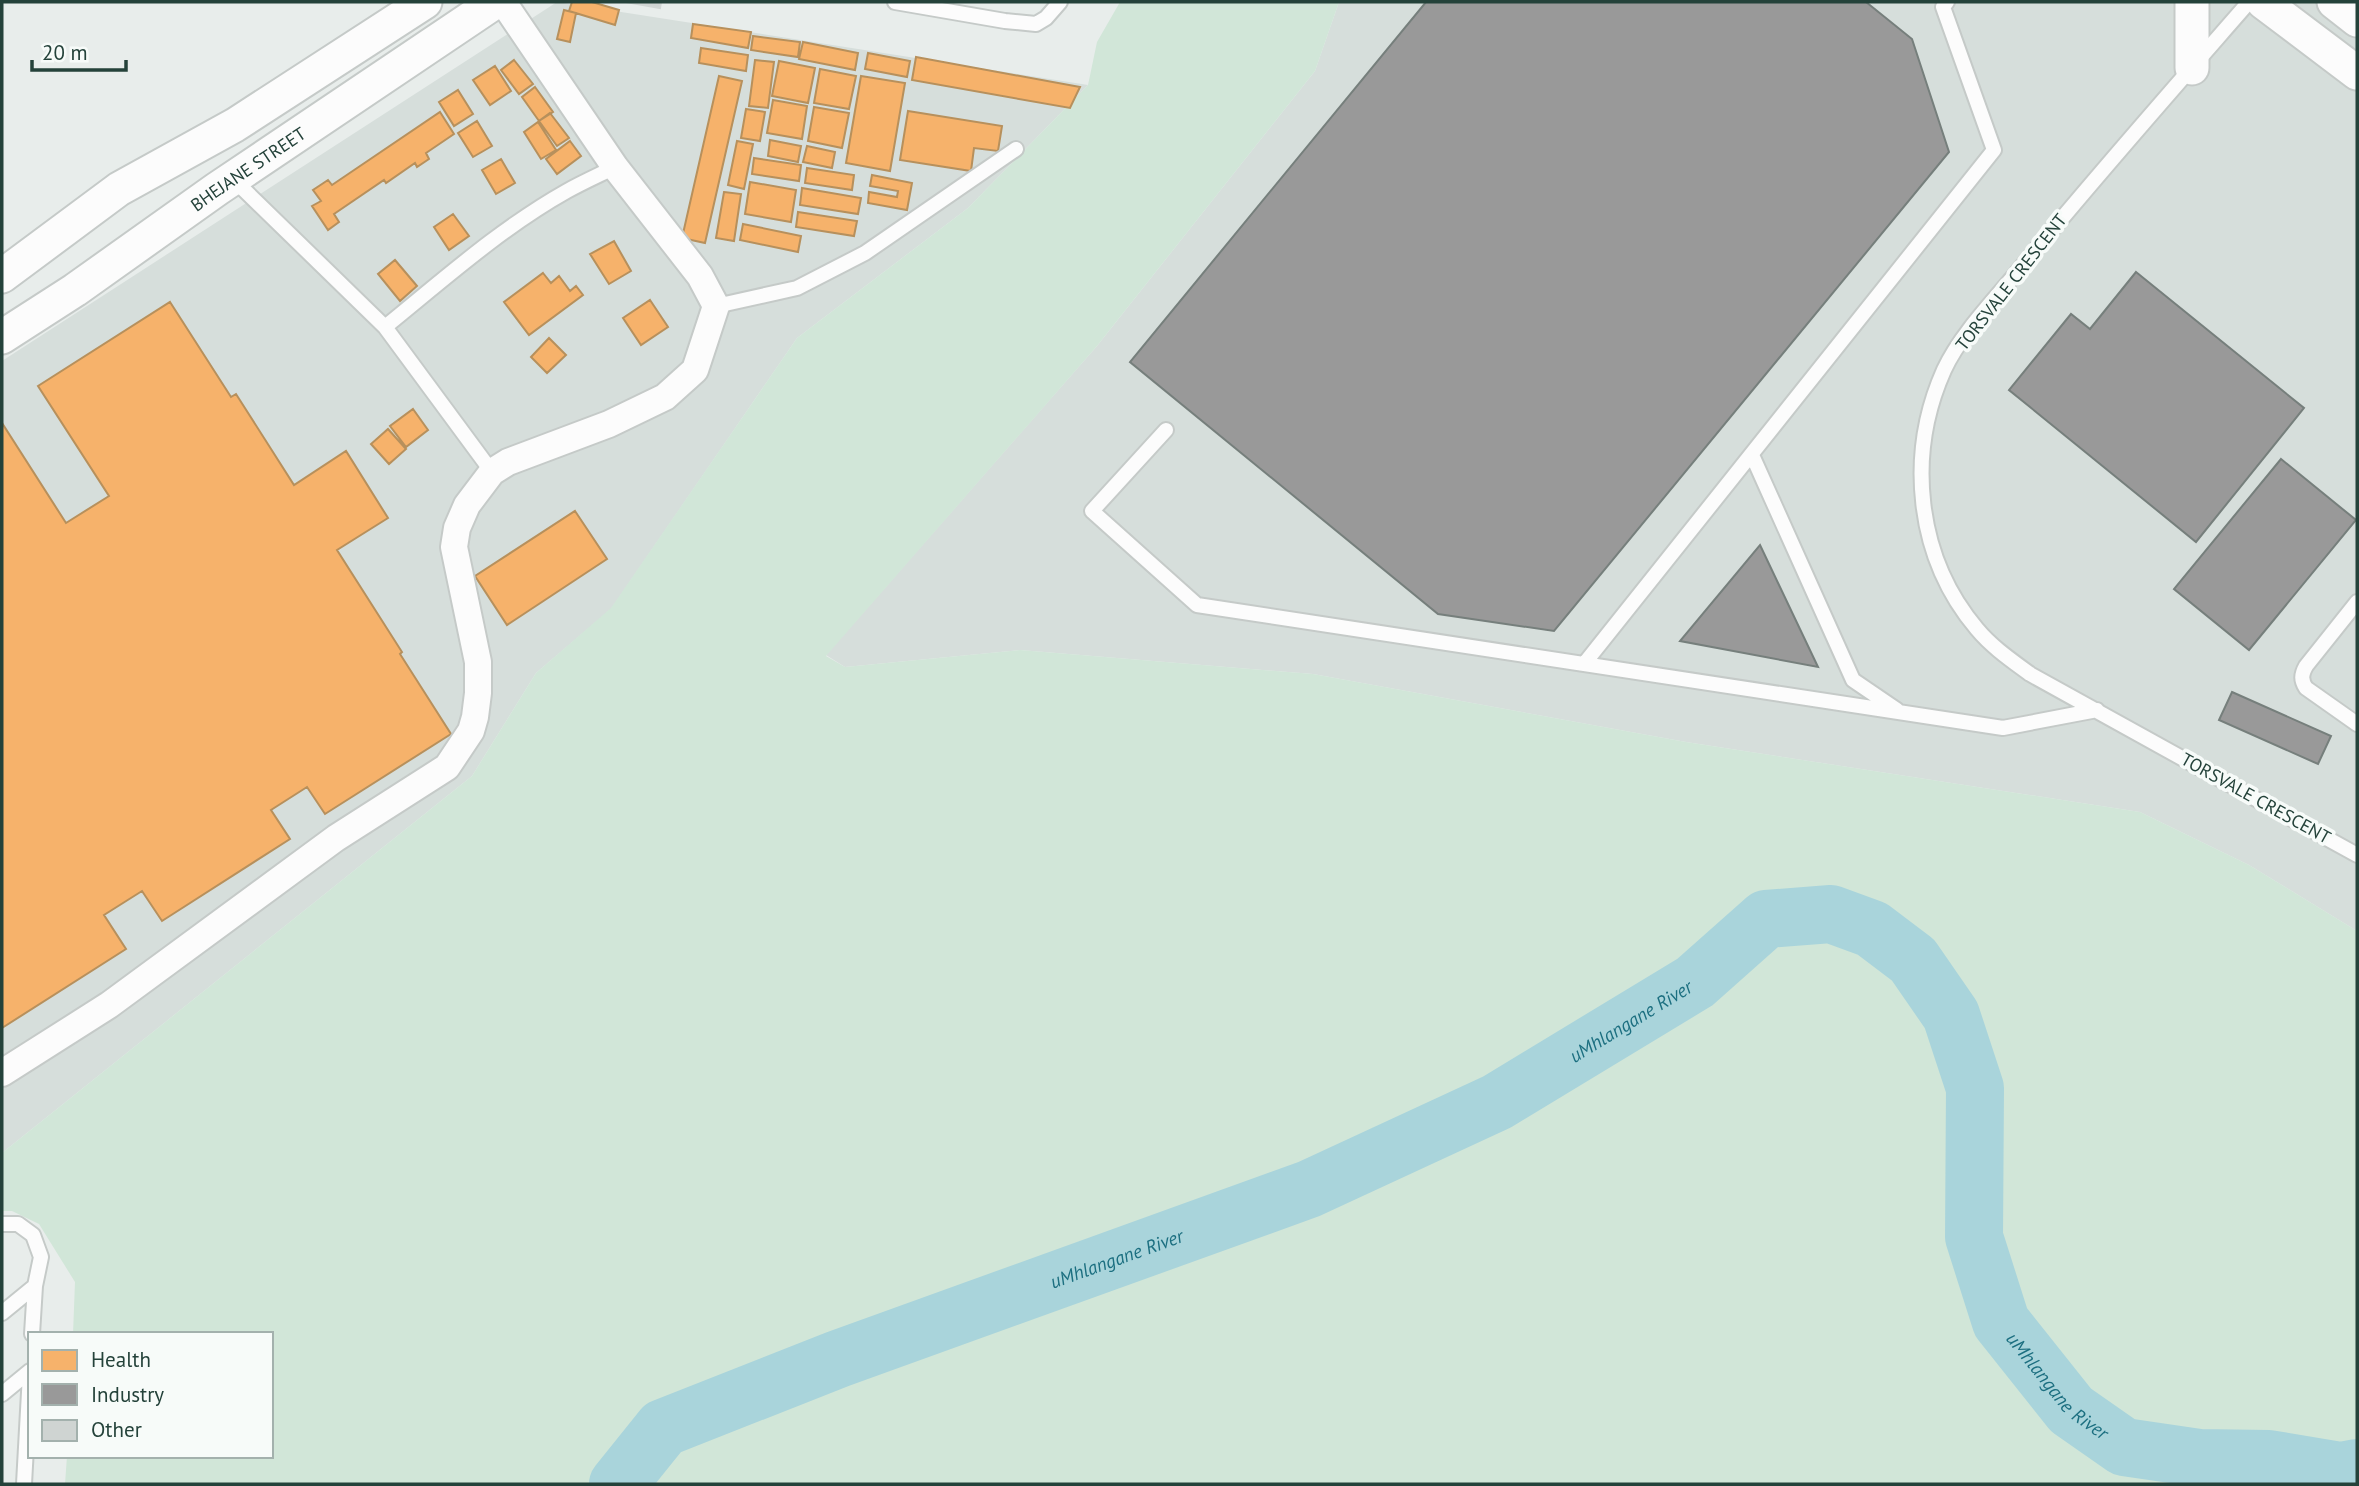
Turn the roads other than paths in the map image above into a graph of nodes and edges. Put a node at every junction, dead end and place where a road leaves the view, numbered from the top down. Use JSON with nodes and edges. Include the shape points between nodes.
{"nodes":[{"id":1,"x":425,"y":2,"type":"edge"},
{"id":2,"x":495,"y":2,"type":"edge"},
{"id":3,"x":503,"y":2,"type":"edge"},
{"id":4,"x":895,"y":2,"type":"edge"},
{"id":5,"x":1060,"y":2,"type":"edge"},
{"id":6,"x":1947,"y":2,"type":"edge"},
{"id":7,"x":2192,"y":2,"type":"edge"},
{"id":8,"x":2249,"y":2,"type":"edge"},
{"id":9,"x":2263,"y":2,"type":"edge"},
{"id":10,"x":2334,"y":2,"type":"edge"},
{"id":11,"x":2357,"y":20,"type":"edge"},
{"id":12,"x":2192,"y":68,"type":"junction"},
{"id":13,"x":2357,"y":73,"type":"edge"},
{"id":14,"x":1016,"y":149,"type":"dead end"},
{"id":15,"x":615,"y":167,"type":"junction"},
{"id":16,"x":233,"y":179,"type":"junction"},
{"id":17,"x":2,"y":276,"type":"edge"},
{"id":18,"x":716,"y":306,"type":"junction"},
{"id":19,"x":385,"y":327,"type":"junction"},
{"id":20,"x":2,"y":337,"type":"edge"},
{"id":21,"x":1166,"y":430,"type":"dead end"},
{"id":22,"x":1752,"y":455,"type":"junction"},
{"id":23,"x":492,"y":472,"type":"junction"},
{"id":24,"x":2357,"y":602,"type":"edge"},
{"id":25,"x":1584,"y":664,"type":"junction"},
{"id":26,"x":2097,"y":710,"type":"junction"},
{"id":27,"x":1901,"y":713,"type":"junction"},
{"id":28,"x":2357,"y":724,"type":"edge"},
{"id":29,"x":2357,"y":855,"type":"edge"},
{"id":30,"x":2,"y":1073,"type":"edge"},
{"id":31,"x":2,"y":1224,"type":"edge"},
{"id":32,"x":35,"y":1286,"type":"junction"},
{"id":33,"x":2,"y":1313,"type":"edge"},
{"id":34,"x":32,"y":1332,"type":"edge"},
{"id":35,"x":28,"y":1374,"type":"edge"},
{"id":36,"x":2,"y":1394,"type":"edge"},
{"id":37,"x":28,"y":1410,"type":"edge"},
{"id":38,"x":24,"y":1484,"type":"edge"}],
"edges":[{"from":1,"to":17,"type":"street","via":[[235,125],[119,189]]},
{"from":2,"to":16,"type":"street","name":"BHEJANE STREET"},
{"from":3,"to":15,"type":"street"},
{"from":4,"to":5,"type":"lane","via":[[1036,24]]},
{"from":6,"to":22,"type":"lane","via":[[1943,7],[1994,150]]},
{"from":7,"to":12,"type":"street"},
{"from":8,"to":12,"type":"lane","name":"TORSVALE CRESCENT"},
{"from":9,"to":13,"type":"street"},
{"from":10,"to":11,"type":"street"},
{"from":12,"to":26,"type":"lane","name":"TORSVALE CRESCENT","via":[[1966,335],[1945,367],[1926,424],[1923,502],[1933,554],[1946,582],[1978,630],[2000,652]]},
{"from":14,"to":18,"type":"lane","via":[[865,253],[797,288]]},
{"from":15,"to":18,"type":"street","via":[[700,276]]},
{"from":15,"to":19,"type":"lane","via":[[533,212]]},
{"from":16,"to":19,"type":"lane"},
{"from":16,"to":20,"type":"street","name":"BHEJANE STREET"},
{"from":18,"to":23,"type":"street","via":[[695,370],[665,397]]},
{"from":19,"to":23,"type":"lane"},
{"from":21,"to":25,"type":"lane","via":[[1092,511],[1197,605]]},
{"from":22,"to":25,"type":"lane"},
{"from":22,"to":27,"type":"lane","via":[[1853,680]]},
{"from":23,"to":30,"type":"street","via":[[467,505],[454,547],[478,662],[478,693],[471,731],[447,767],[336,838],[109,1005]]},
{"from":24,"to":28,"type":"lane","via":[[2306,666],[2302,681]]},
{"from":25,"to":27,"type":"lane"},
{"from":26,"to":27,"type":"lane","via":[[2003,728]]},
{"from":26,"to":29,"type":"lane","name":"TORSVALE CRESCENT"},
{"from":31,"to":32,"type":"lane","via":[[18,1224],[33,1235],[41,1257]]},
{"from":32,"to":33,"type":"lane"},
{"from":32,"to":34,"type":"lane"},
{"from":35,"to":36,"type":"lane"},
{"from":37,"to":38,"type":"lane"}]}
